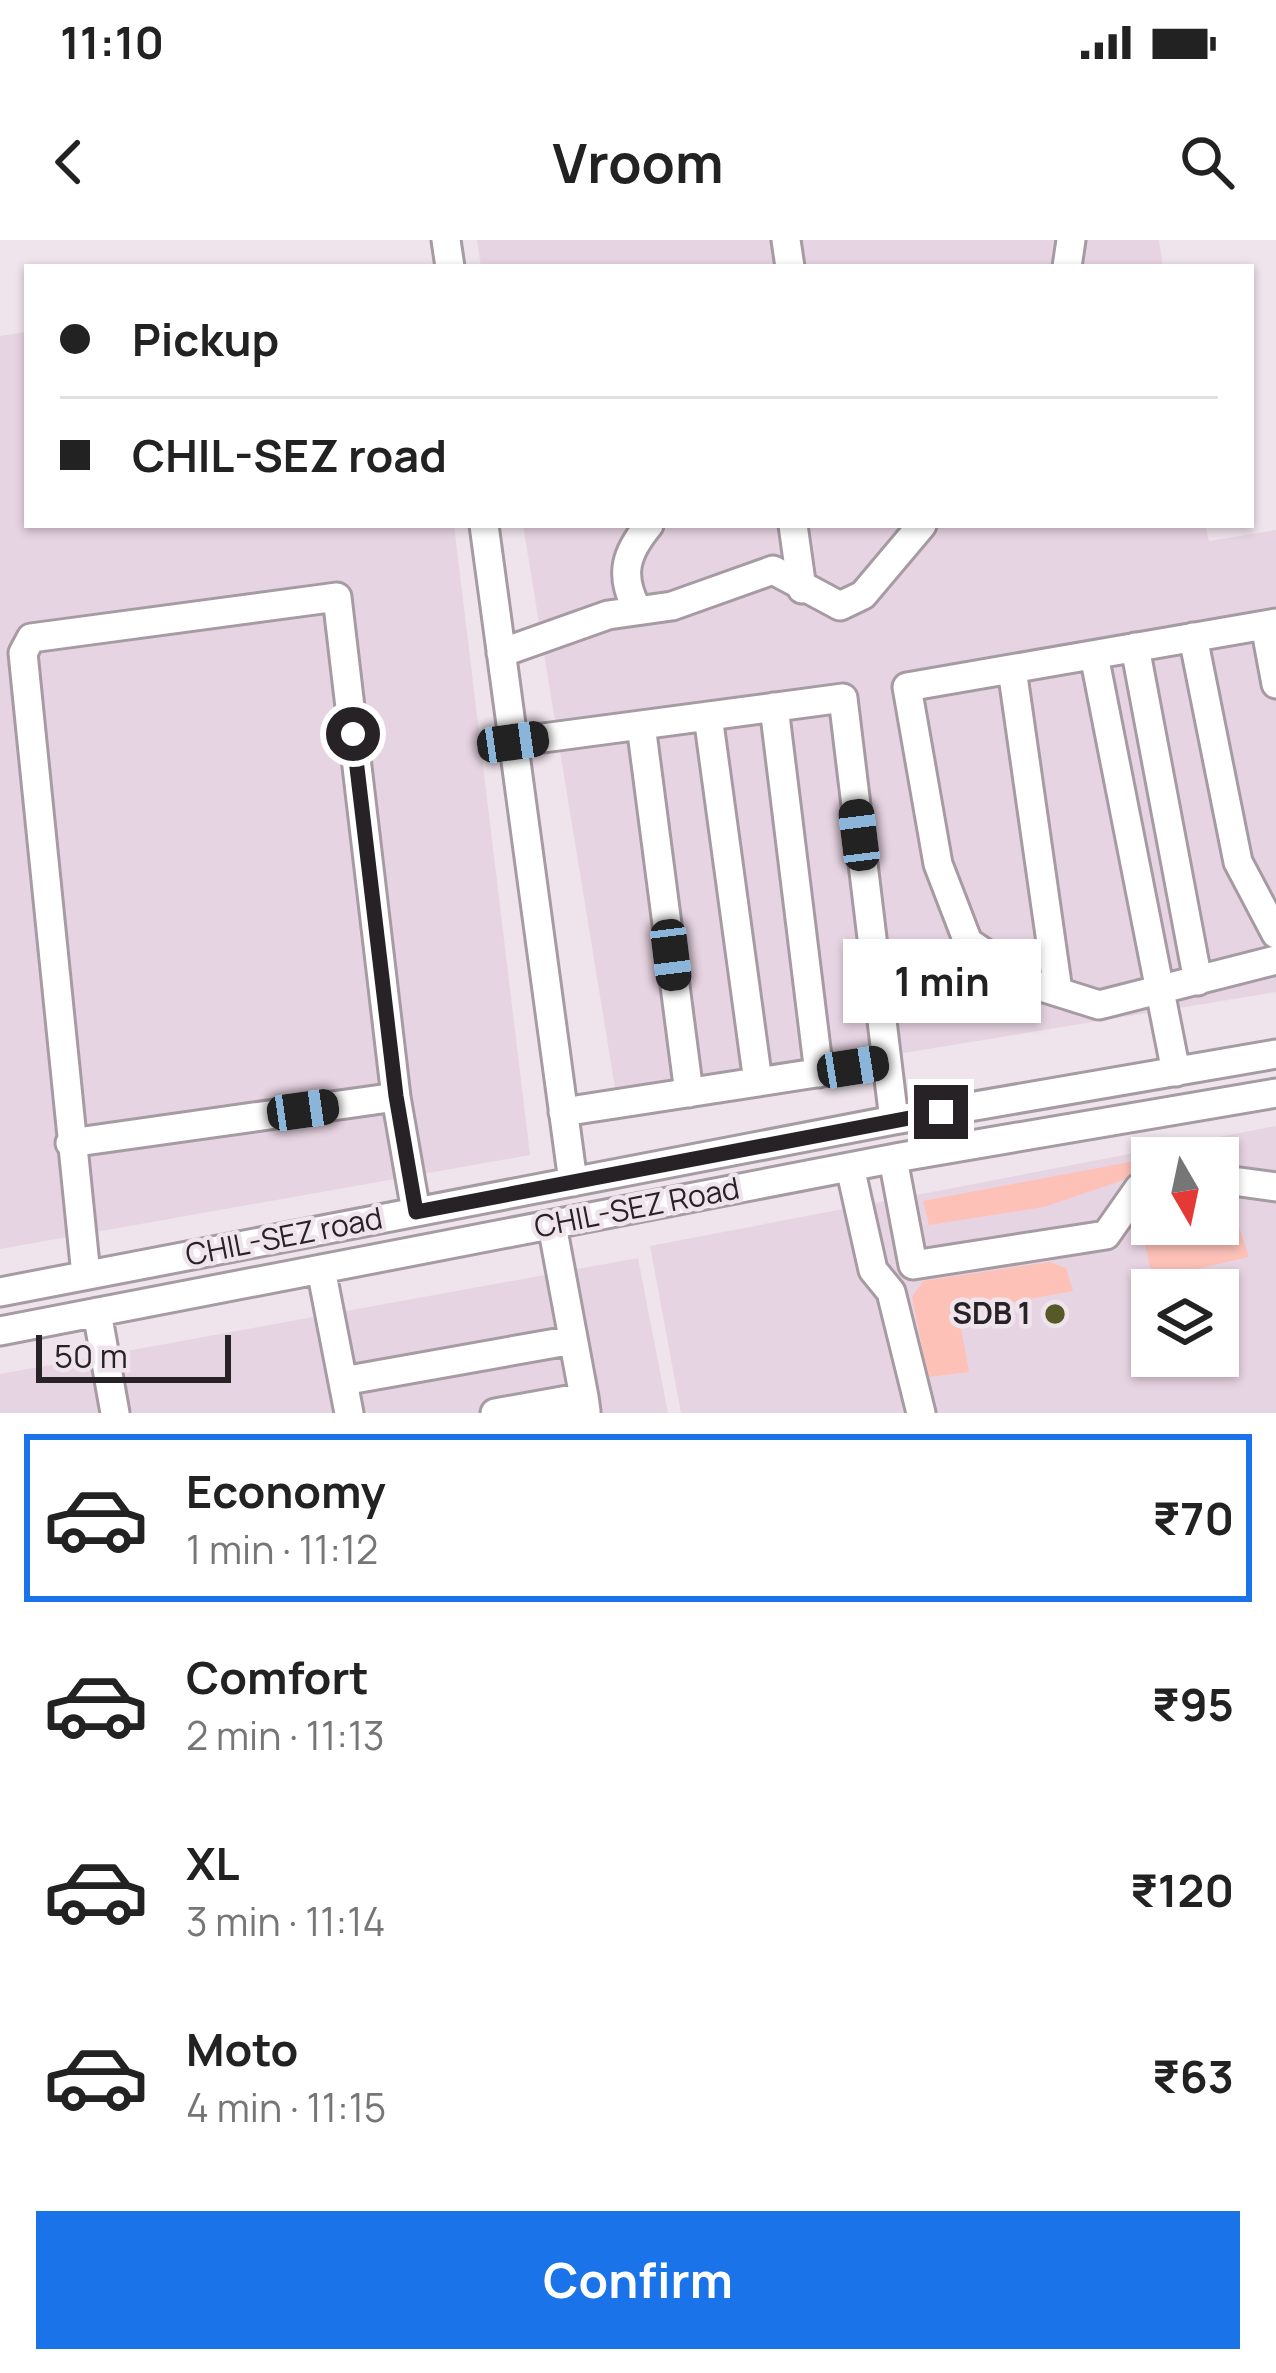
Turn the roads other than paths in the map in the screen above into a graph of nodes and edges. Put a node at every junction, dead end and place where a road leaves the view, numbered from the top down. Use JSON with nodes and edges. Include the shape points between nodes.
{"nodes":[{"id":1,"x":484,"y":528,"type":"edge"},
{"id":2,"x":647,"y":528,"type":"edge"},
{"id":3,"x":793,"y":528,"type":"edge"},
{"id":4,"x":919,"y":528,"type":"edge"},
{"id":5,"x":802,"y":589,"type":"junction"},
{"id":6,"x":636,"y":608,"type":"junction"},
{"id":7,"x":1270,"y":624,"type":"edge"},
{"id":8,"x":1193,"y":637,"type":"junction"},
{"id":9,"x":1136,"y":647,"type":"junction"},
{"id":10,"x":501,"y":653,"type":"junction"},
{"id":11,"x":1094,"y":655,"type":"junction"},
{"id":12,"x":1012,"y":669,"type":"junction"},
{"id":13,"x":1276,"y":683,"type":"edge"},
{"id":14,"x":774,"y":707,"type":"junction"},
{"id":15,"x":708,"y":716,"type":"junction"},
{"id":16,"x":641,"y":725,"type":"junction"},
{"id":17,"x":513,"y":742,"type":"junction"},
{"id":18,"x":1276,"y":934,"type":"edge"},
{"id":19,"x":1276,"y":960,"type":"edge"},
{"id":20,"x":1198,"y":981,"type":"junction"},
{"id":21,"x":1058,"y":991,"type":"junction"},
{"id":22,"x":1160,"y":991,"type":"junction"},
{"id":23,"x":1276,"y":1054,"type":"edge"},
{"id":24,"x":887,"y":1062,"type":"junction"},
{"id":25,"x":1176,"y":1072,"type":"junction"},
{"id":26,"x":819,"y":1073,"type":"junction"},
{"id":27,"x":758,"y":1082,"type":"junction"},
{"id":28,"x":689,"y":1093,"type":"junction"},
{"id":29,"x":1276,"y":1093,"type":"edge"},
{"id":30,"x":396,"y":1096,"type":"junction"},
{"id":31,"x":563,"y":1112,"type":"junction"},
{"id":32,"x":894,"y":1120,"type":"junction"},
{"id":33,"x":70,"y":1143,"type":"junction"},
{"id":34,"x":893,"y":1159,"type":"junction"},
{"id":35,"x":850,"y":1167,"type":"junction"},
{"id":36,"x":573,"y":1182,"type":"junction"},
{"id":37,"x":1239,"y":1182,"type":"edge"},
{"id":38,"x":1276,"y":1187,"type":"edge"},
{"id":39,"x":1131,"y":1200,"type":"edge"},
{"id":40,"x":416,"y":1212,"type":"junction"},
{"id":41,"x":551,"y":1225,"type":"junction"},
{"id":42,"x":914,"y":1265,"type":"junction"},
{"id":43,"x":321,"y":1269,"type":"junction"},
{"id":44,"x":872,"y":1270,"type":"junction"},
{"id":45,"x":86,"y":1275,"type":"junction"},
{"id":46,"x":0,"y":1292,"type":"edge"},
{"id":47,"x":97,"y":1312,"type":"junction"},
{"id":48,"x":0,"y":1331,"type":"edge"},
{"id":49,"x":573,"y":1340,"type":"junction"},
{"id":50,"x":343,"y":1381,"type":"junction"},
{"id":51,"x":585,"y":1405,"type":"edge"},
{"id":52,"x":116,"y":1413,"type":"edge"},
{"id":53,"x":349,"y":1413,"type":"edge"},
{"id":54,"x":495,"y":1413,"type":"edge"},
{"id":55,"x":921,"y":1413,"type":"edge"}],
"edges":[{"from":1,"to":10,"type":"street"},
{"from":2,"to":6,"type":"street","via":[[628,553],[624,585]]},
{"from":3,"to":5,"type":"street"},
{"from":4,"to":5,"type":"street","via":[[863,595],[840,606]]},
{"from":5,"to":6,"type":"street","via":[[773,570],[672,606]]},
{"from":6,"to":10,"type":"street"},
{"from":7,"to":8,"type":"street"},
{"from":7,"to":13,"type":"street"},
{"from":8,"to":9,"type":"street"},
{"from":8,"to":18,"type":"street","via":[[1238,862]]},
{"from":9,"to":11,"type":"street"},
{"from":9,"to":20,"type":"street"},
{"from":10,"to":17,"type":"street"},
{"from":11,"to":12,"type":"street"},
{"from":11,"to":22,"type":"street"},
{"from":12,"to":21,"type":"street"},
{"from":12,"to":21,"type":"street","via":[[907,687],[938,863],[968,942],[1030,983]]},
{"from":14,"to":15,"type":"street"},
{"from":14,"to":24,"type":"street","via":[[843,698]]},
{"from":14,"to":26,"type":"street"},
{"from":15,"to":16,"type":"street"},
{"from":15,"to":27,"type":"street"},
{"from":16,"to":17,"type":"street"},
{"from":16,"to":28,"type":"street"},
{"from":17,"to":31,"type":"street"},
{"from":19,"to":20,"type":"street"},
{"from":20,"to":22,"type":"street"},
{"from":21,"to":22,"type":"street","via":[[1100,1005]]},
{"from":22,"to":25,"type":"street"},
{"from":23,"to":25,"type":"street","name":"CHIL-SEZ road"},
{"from":24,"to":26,"type":"street"},
{"from":24,"to":32,"type":"street"},
{"from":25,"to":32,"type":"street","name":"CHIL-SEZ road"},
{"from":26,"to":27,"type":"street"},
{"from":27,"to":28,"type":"street"},
{"from":28,"to":31,"type":"street"},
{"from":29,"to":34,"type":"street","name":"CHIL-SEZ Road"},
{"from":30,"to":33,"type":"street"},
{"from":30,"to":33,"type":"street","via":[[337,597],[32,638],[23,653]]},
{"from":30,"to":40,"type":"street"},
{"from":31,"to":36,"type":"street"},
{"from":32,"to":36,"type":"street","name":"CHIL-SEZ road"},
{"from":33,"to":45,"type":"street"},
{"from":34,"to":35,"type":"street","name":"CHIL-SEZ Road"},
{"from":34,"to":42,"type":"street"},
{"from":35,"to":41,"type":"street","name":"CHIL-SEZ Road"},
{"from":35,"to":44,"type":"street"},
{"from":36,"to":40,"type":"street","name":"CHIL-SEZ road"},
{"from":37,"to":38,"type":"street"},
{"from":39,"to":42,"type":"street","via":[[1106,1235]]},
{"from":40,"to":45,"type":"street","name":"CHIL-SEZ road"},
{"from":41,"to":43,"type":"street","name":"CHIL-SEZ Road"},
{"from":41,"to":49,"type":"street"},
{"from":42,"to":44,"type":"street"},
{"from":43,"to":47,"type":"street","name":"CHIL-SEZ Road"},
{"from":43,"to":50,"type":"street"},
{"from":44,"to":55,"type":"street","via":[[891,1292]]},
{"from":45,"to":46,"type":"street","name":"CHIL-SEZ road"},
{"from":47,"to":48,"type":"street","name":"CHIL-SEZ Road"},
{"from":47,"to":52,"type":"street"},
{"from":49,"to":50,"type":"street"},
{"from":49,"to":51,"type":"street"},
{"from":50,"to":53,"type":"street"},
{"from":51,"to":54,"type":"street"}]}
